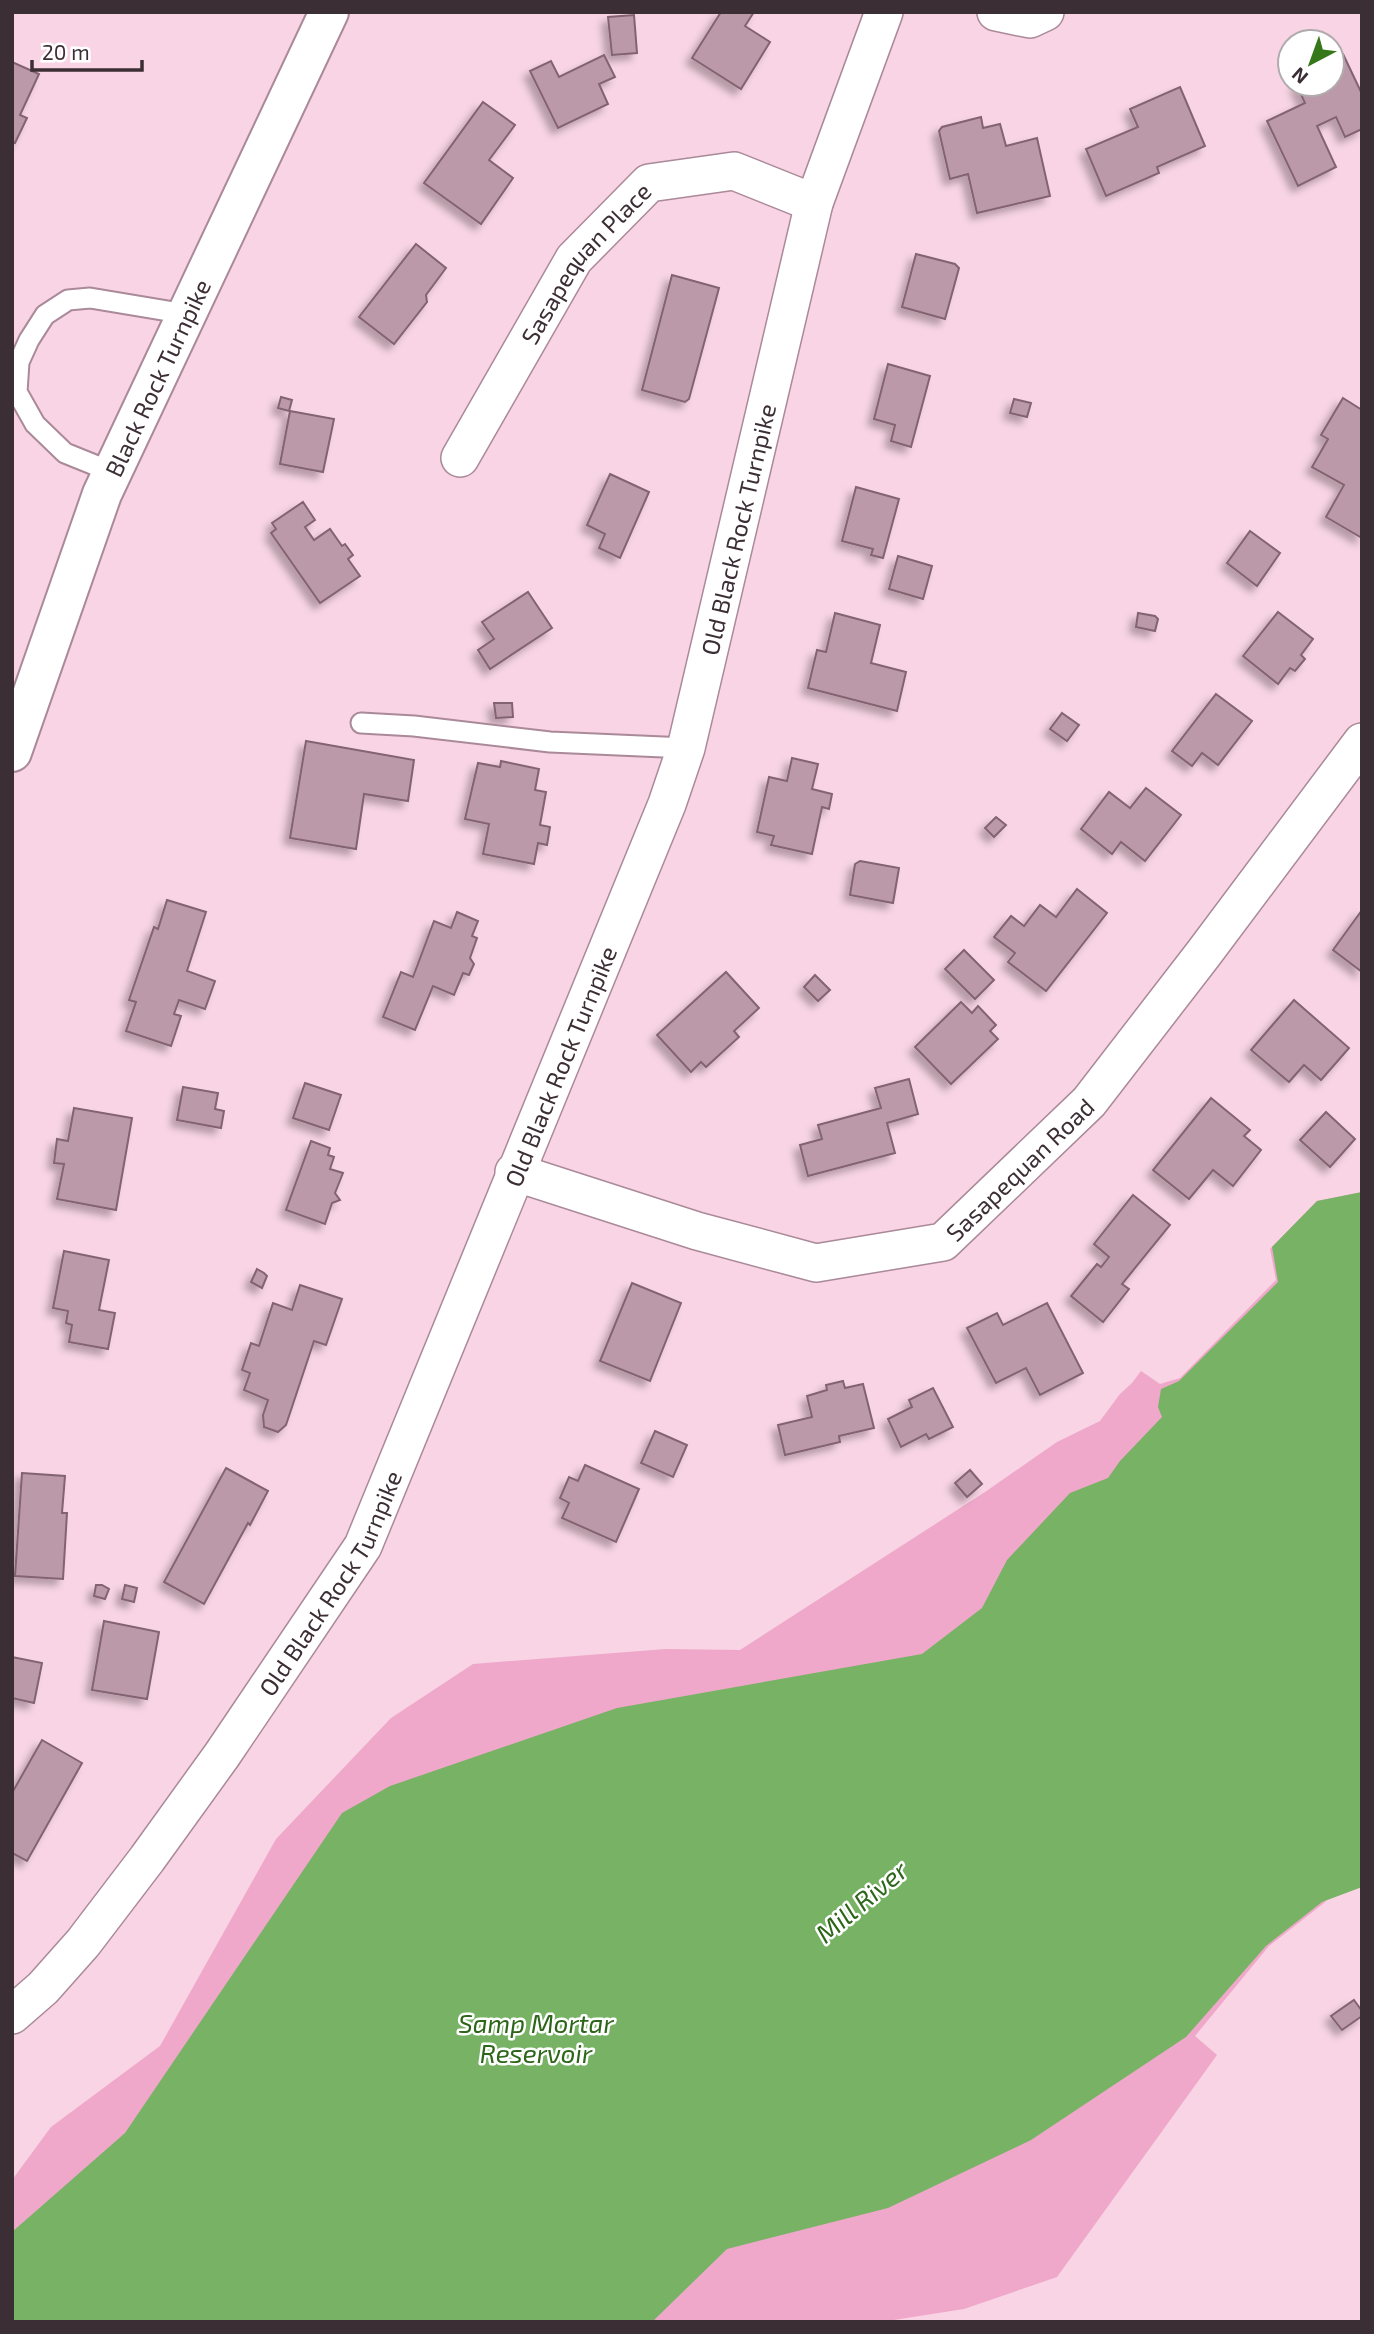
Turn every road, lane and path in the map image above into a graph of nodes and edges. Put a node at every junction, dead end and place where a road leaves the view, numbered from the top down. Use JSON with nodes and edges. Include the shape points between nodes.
{"nodes":[{"id":1,"x":329,"y":12,"type":"edge"},
{"id":2,"x":884,"y":12,"type":"edge"},
{"id":3,"x":996,"y":12,"type":"edge"},
{"id":4,"x":1045,"y":12,"type":"edge"},
{"id":5,"x":814,"y":203,"type":"junction"},
{"id":6,"x":186,"y":314,"type":"junction"},
{"id":7,"x":460,"y":458,"type":"dead end"},
{"id":8,"x":111,"y":472,"type":"junction"},
{"id":9,"x":360,"y":723,"type":"dead end"},
{"id":10,"x":1362,"y":742,"type":"edge"},
{"id":11,"x":686,"y":748,"type":"junction"},
{"id":12,"x":12,"y":752,"type":"edge"},
{"id":13,"x":514,"y":1172,"type":"junction"},
{"id":14,"x":12,"y":2015,"type":"edge"}],
"edges":[{"from":1,"to":6,"type":"main road","name":"Black Rock Turnpike"},
{"from":2,"to":5,"type":"street","name":"Old Black Rock Turnpike"},
{"from":3,"to":4,"type":"street","via":[[1030,19]]},
{"from":5,"to":7,"type":"street","name":"Sasapequan Place","via":[[734,171],[649,183],[574,260]]},
{"from":5,"to":11,"type":"street","name":"Old Black Rock Turnpike"},
{"from":6,"to":8,"type":"main road","name":"Black Rock Turnpike"},
{"from":6,"to":8,"type":"lane","via":[[90,298],[68,300],[45,315],[29,340],[19,362],[17,392],[35,424],[65,453]]},
{"from":8,"to":12,"type":"main road","name":"Black Rock Turnpike"},
{"from":9,"to":11,"type":"lane","via":[[550,742]]},
{"from":10,"to":13,"type":"street","name":"Sasapequan Road","via":[[1089,1102],[943,1241],[816,1263],[697,1231]]},
{"from":11,"to":13,"type":"street","name":"Old Black Rock Turnpike"},
{"from":13,"to":14,"type":"street","name":"Old Black Rock Turnpike","via":[[363,1546],[147,1859],[83,1942]]}]}
